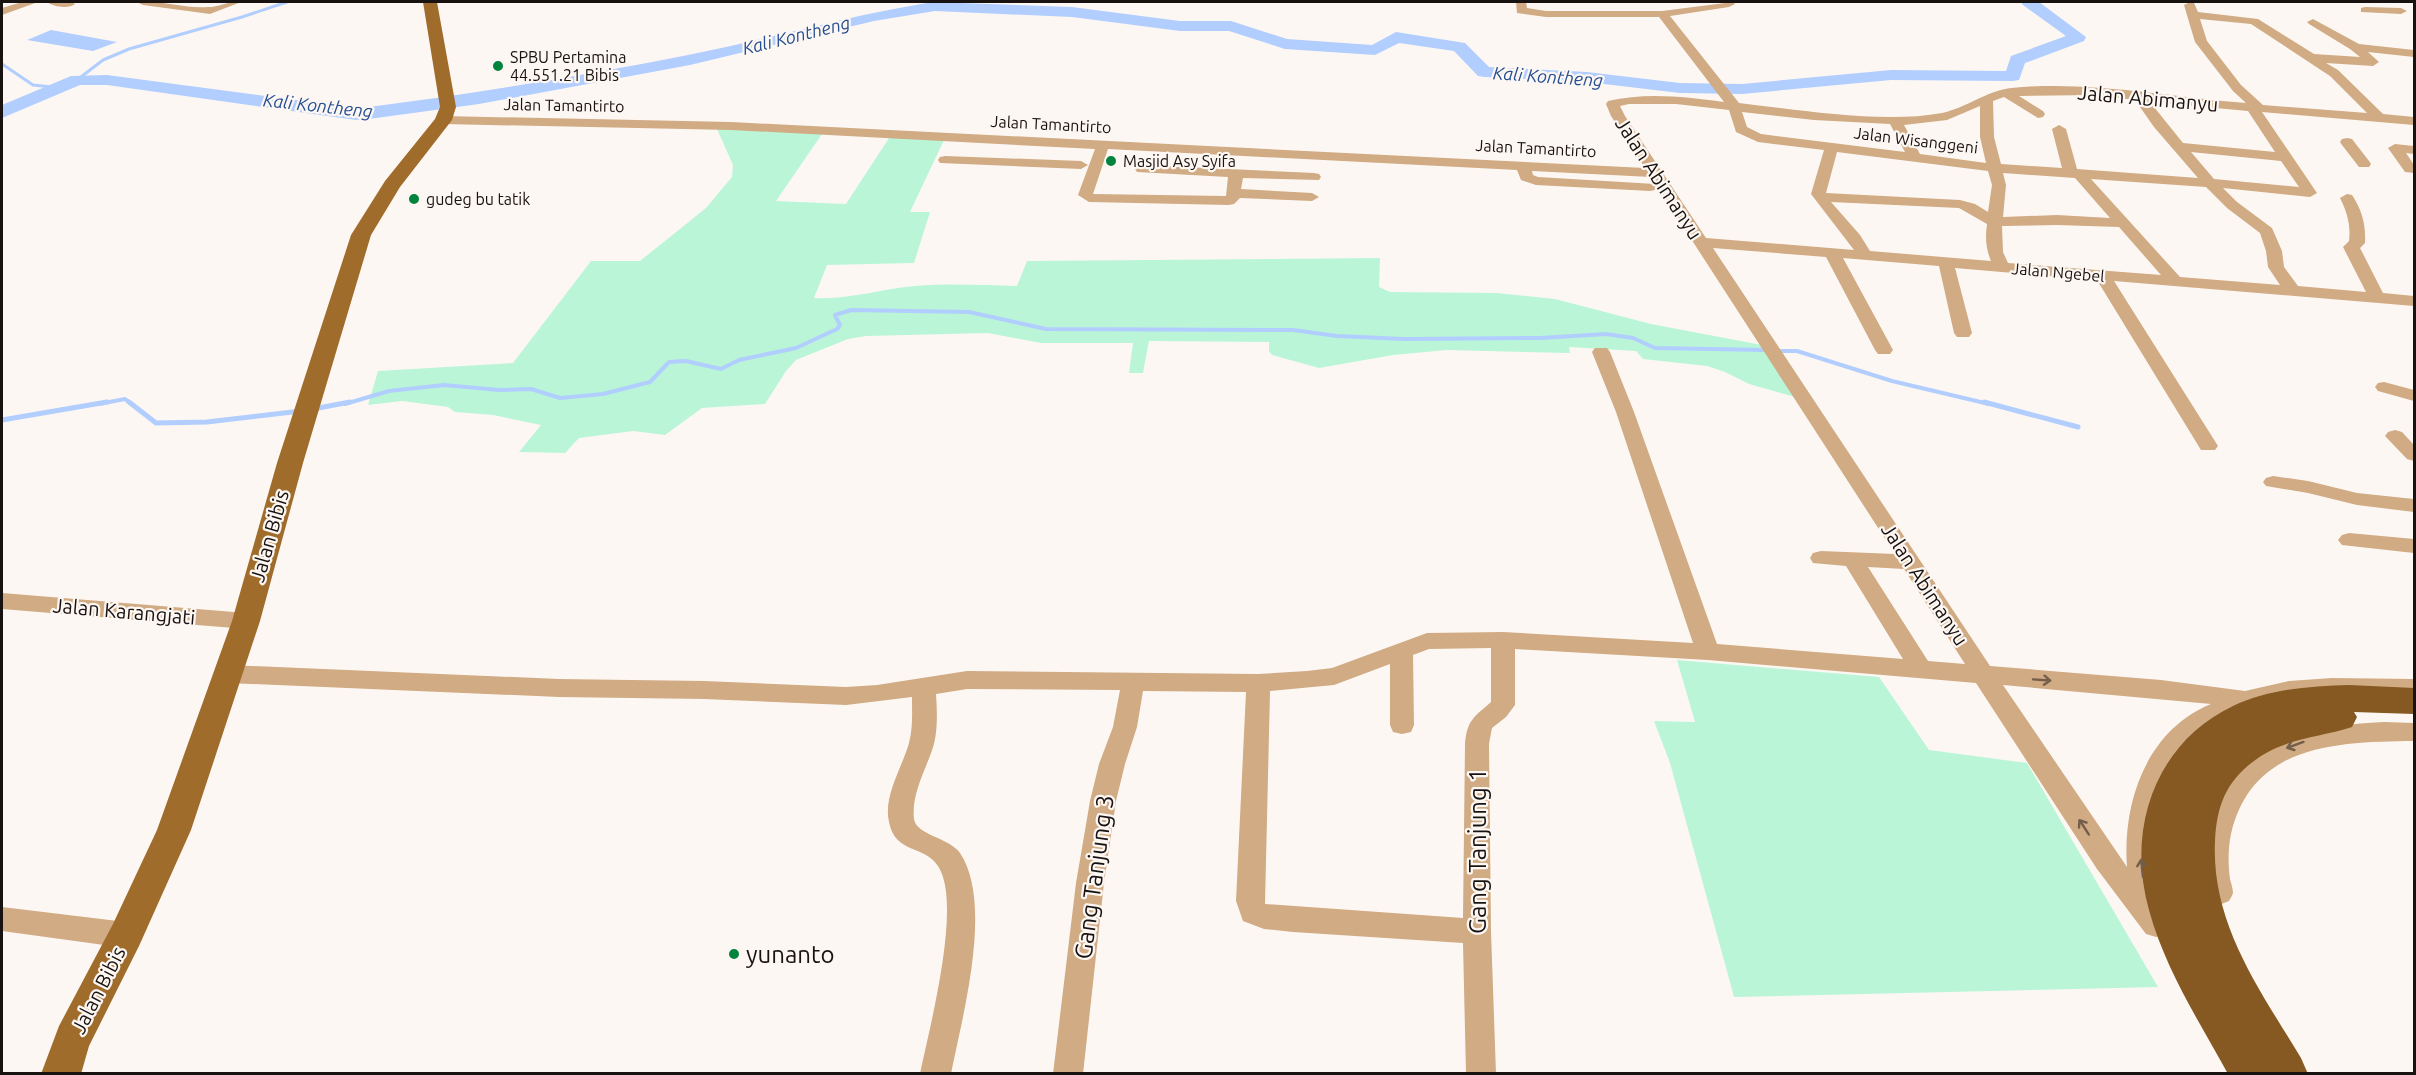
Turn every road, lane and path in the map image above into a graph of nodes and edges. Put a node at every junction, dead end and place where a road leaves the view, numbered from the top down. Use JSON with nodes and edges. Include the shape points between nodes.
{"nodes":[{"id":1,"x":32,"y":2,"type":"edge"},
{"id":2,"x":53,"y":2,"type":"edge"},
{"id":3,"x":142,"y":2,"type":"edge"},
{"id":4,"x":235,"y":2,"type":"edge"},
{"id":5,"x":430,"y":2,"type":"edge"},
{"id":6,"x":1521,"y":2,"type":"edge"},
{"id":7,"x":2189,"y":2,"type":"edge"},
{"id":8,"x":2385,"y":2,"type":"edge"},
{"id":9,"x":69,"y":3,"type":"dead end"},
{"id":10,"x":1710,"y":4,"type":"edge"},
{"id":11,"x":1729,"y":4,"type":"dead end"},
{"id":12,"x":2365,"y":10,"type":"dead end"},
{"id":13,"x":2406,"y":11,"type":"edge"},
{"id":14,"x":2,"y":12,"type":"edge"},
{"id":15,"x":1662,"y":14,"type":"junction"},
{"id":16,"x":2193,"y":15,"type":"junction"},
{"id":17,"x":2313,"y":22,"type":"dead end"},
{"id":18,"x":2354,"y":46,"type":"junction"},
{"id":19,"x":2415,"y":53,"type":"edge"},
{"id":20,"x":2313,"y":58,"type":"junction"},
{"id":21,"x":2237,"y":87,"type":"junction"},
{"id":22,"x":2006,"y":93,"type":"junction"},
{"id":23,"x":2139,"y":96,"type":"junction"},
{"id":24,"x":1986,"y":99,"type":"junction"},
{"id":25,"x":1734,"y":106,"type":"junction"},
{"id":26,"x":2230,"y":106,"type":"junction"},
{"id":27,"x":446,"y":108,"type":"junction"},
{"id":28,"x":2256,"y":108,"type":"junction"},
{"id":29,"x":2038,"y":114,"type":"dead end"},
{"id":30,"x":2379,"y":118,"type":"junction"},
{"id":31,"x":1895,"y":121,"type":"junction"},
{"id":32,"x":2415,"y":121,"type":"edge"},
{"id":33,"x":2059,"y":129,"type":"dead end"},
{"id":34,"x":1024,"y":140,"type":"junction"},
{"id":35,"x":2347,"y":142,"type":"dead end"},
{"id":36,"x":1103,"y":145,"type":"junction"},
{"id":37,"x":1147,"y":147,"type":"junction"},
{"id":38,"x":2180,"y":147,"type":"junction"},
{"id":39,"x":1831,"y":148,"type":"junction"},
{"id":40,"x":2415,"y":150,"type":"edge"},
{"id":41,"x":1225,"y":151,"type":"junction"},
{"id":42,"x":1317,"y":155,"type":"junction"},
{"id":43,"x":2285,"y":157,"type":"junction"},
{"id":44,"x":1915,"y":158,"type":"junction"},
{"id":45,"x":945,"y":160,"type":"dead end"},
{"id":46,"x":1015,"y":162,"type":"junction"},
{"id":47,"x":2364,"y":164,"type":"dead end"},
{"id":48,"x":1081,"y":165,"type":"dead end"},
{"id":49,"x":1996,"y":168,"type":"junction"},
{"id":50,"x":1142,"y":169,"type":"junction"},
{"id":51,"x":2408,"y":169,"type":"edge"},
{"id":52,"x":1194,"y":172,"type":"junction"},
{"id":53,"x":1229,"y":173,"type":"junction"},
{"id":54,"x":2076,"y":175,"type":"junction"},
{"id":55,"x":1314,"y":177,"type":"junction"},
{"id":56,"x":1661,"y":180,"type":"junction"},
{"id":57,"x":2210,"y":183,"type":"junction"},
{"id":58,"x":1234,"y":193,"type":"junction"},
{"id":59,"x":1820,"y":197,"type":"junction"},
{"id":60,"x":2347,"y":198,"type":"dead end"},
{"id":61,"x":1134,"y":200,"type":"junction"},
{"id":62,"x":1186,"y":201,"type":"junction"},
{"id":63,"x":1994,"y":222,"type":"junction"},
{"id":64,"x":2122,"y":223,"type":"junction"},
{"id":65,"x":1701,"y":242,"type":"junction"},
{"id":66,"x":1832,"y":253,"type":"junction"},
{"id":67,"x":1864,"y":255,"type":"junction"},
{"id":68,"x":1946,"y":262,"type":"junction"},
{"id":69,"x":2002,"y":267,"type":"junction"},
{"id":70,"x":2103,"y":276,"type":"junction"},
{"id":71,"x":2175,"y":281,"type":"junction"},
{"id":72,"x":2292,"y":290,"type":"junction"},
{"id":73,"x":2377,"y":298,"type":"junction"},
{"id":74,"x":2415,"y":301,"type":"edge"},
{"id":75,"x":1963,"y":333,"type":"dead end"},
{"id":76,"x":1884,"y":350,"type":"dead end"},
{"id":77,"x":1601,"y":352,"type":"dead end"},
{"id":78,"x":2384,"y":387,"type":"dead end"},
{"id":79,"x":2415,"y":396,"type":"edge"},
{"id":80,"x":2395,"y":436,"type":"dead end"},
{"id":81,"x":2208,"y":446,"type":"dead end"},
{"id":82,"x":2415,"y":455,"type":"edge"},
{"id":83,"x":2273,"y":482,"type":"dead end"},
{"id":84,"x":2415,"y":506,"type":"edge"},
{"id":85,"x":2349,"y":540,"type":"dead end"},
{"id":86,"x":2415,"y":546,"type":"edge"},
{"id":87,"x":1821,"y":558,"type":"dead end"},
{"id":88,"x":1852,"y":559,"type":"junction"},
{"id":89,"x":1910,"y":562,"type":"junction"},
{"id":90,"x":2,"y":601,"type":"edge"},
{"id":91,"x":246,"y":621,"type":"junction"},
{"id":92,"x":1503,"y":639,"type":"junction"},
{"id":93,"x":1401,"y":650,"type":"junction"},
{"id":94,"x":1708,"y":652,"type":"junction"},
{"id":95,"x":1922,"y":670,"type":"junction"},
{"id":96,"x":228,"y":674,"type":"junction"},
{"id":97,"x":1983,"y":675,"type":"junction"},
{"id":98,"x":1133,"y":682,"type":"junction"},
{"id":99,"x":1258,"y":683,"type":"junction"},
{"id":100,"x":924,"y":686,"type":"junction"},
{"id":101,"x":2415,"y":688,"type":"edge"},
{"id":102,"x":2242,"y":699,"type":"junction"},
{"id":103,"x":2415,"y":701,"type":"edge"},
{"id":104,"x":2415,"y":719,"type":"edge"},
{"id":105,"x":1402,"y":725,"type":"dead end"},
{"id":106,"x":2415,"y":732,"type":"edge"},
{"id":107,"x":2,"y":919,"type":"edge"},
{"id":108,"x":2156,"y":925,"type":"junction"},
{"id":109,"x":1477,"y":931,"type":"junction"},
{"id":110,"x":126,"y":935,"type":"junction"},
{"id":111,"x":61,"y":1074,"type":"edge"},
{"id":112,"x":935,"y":1074,"type":"edge"},
{"id":113,"x":1068,"y":1074,"type":"edge"},
{"id":114,"x":1481,"y":1074,"type":"edge"},
{"id":115,"x":2234,"y":1074,"type":"edge"},
{"id":116,"x":2254,"y":1074,"type":"edge"},
{"id":117,"x":2285,"y":1074,"type":"edge"},
{"id":118,"x":2308,"y":1074,"type":"edge"}],
"edges":[{"from":1,"to":14,"type":"street"},
{"from":2,"to":9,"type":"street"},
{"from":3,"to":4,"type":"street","via":[[210,11]]},
{"from":5,"to":27,"type":"main road"},
{"from":6,"to":15,"type":"street","via":[[1521,11],[1534,14]]},
{"from":7,"to":16,"type":"street"},
{"from":8,"to":13,"type":"street"},
{"from":10,"to":11,"type":"street"},
{"from":10,"to":15,"type":"street"},
{"from":12,"to":13,"type":"street"},
{"from":15,"to":25,"type":"street","name":"Jalan Wisanggeni"},
{"from":16,"to":20,"type":"street","via":[[2254,21]]},
{"from":16,"to":21,"type":"street","via":[[2201,42]]},
{"from":17,"to":18,"type":"street"},
{"from":18,"to":19,"type":"street"},
{"from":18,"to":20,"type":"street","via":[[2373,62]]},
{"from":20,"to":30,"type":"street","via":[[2352,89]]},
{"from":21,"to":26,"type":"street","via":[[2240,100]]},
{"from":21,"to":28,"type":"street"},
{"from":22,"to":23,"type":"street","name":"Jalan Abimanyu","via":[[2094,91]]},
{"from":22,"to":24,"type":"street","name":"Jalan Abimanyu"},
{"from":22,"to":29,"type":"street"},
{"from":23,"to":26,"type":"street","name":"Jalan Abimanyu"},
{"from":23,"to":38,"type":"street"},
{"from":24,"to":31,"type":"street","name":"Jalan Abimanyu","via":[[1947,116]]},
{"from":24,"to":49,"type":"street","via":[[1987,137]]},
{"from":25,"to":31,"type":"street","name":"Jalan Abimanyu"},
{"from":25,"to":39,"type":"street","name":"Jalan Wisanggeni","via":[[1741,129],[1752,136]]},
{"from":25,"to":56,"type":"street","name":"Jalan Abimanyu","via":[[1652,99],[1613,104]]},
{"from":26,"to":28,"type":"street","name":"Jalan Abimanyu"},
{"from":27,"to":34,"type":"street","name":"Jalan Tamantirto"},
{"from":27,"to":91,"type":"main road","name":"Jalan Bibis","via":[[361,235]]},
{"from":28,"to":30,"type":"street","name":"Jalan Abimanyu"},
{"from":28,"to":43,"type":"street"},
{"from":30,"to":32,"type":"street","name":"Jalan Abimanyu"},
{"from":31,"to":44,"type":"street"},
{"from":33,"to":54,"type":"street","via":[[2066,161]]},
{"from":34,"to":36,"type":"street","name":"Jalan Tamantirto"},
{"from":34,"to":46,"type":"street"},
{"from":35,"to":47,"type":"street"},
{"from":36,"to":37,"type":"street","name":"Jalan Tamantirto"},
{"from":36,"to":61,"type":"street","via":[[1086,197]]},
{"from":37,"to":41,"type":"street","name":"Jalan Tamantirto"},
{"from":37,"to":50,"type":"street"},
{"from":38,"to":43,"type":"street"},
{"from":38,"to":57,"type":"street"},
{"from":39,"to":44,"type":"street","name":"Jalan Wisanggeni"},
{"from":39,"to":59,"type":"street","via":[[1818,191]]},
{"from":40,"to":51,"type":"street","via":[[2395,148]]},
{"from":41,"to":42,"type":"street","name":"Jalan Tamantirto"},
{"from":41,"to":53,"type":"street"},
{"from":42,"to":55,"type":"street"},
{"from":42,"to":56,"type":"street","name":"Jalan Tamantirto","via":[[1523,165],[1526,177],[1536,181]]},
{"from":43,"to":57,"type":"street","name":"Jalan Wisanggeni","via":[[2310,193]]},
{"from":44,"to":49,"type":"street","name":"Jalan Wisanggeni"},
{"from":45,"to":46,"type":"street"},
{"from":46,"to":48,"type":"street"},
{"from":49,"to":54,"type":"street","name":"Jalan Wisanggeni"},
{"from":49,"to":63,"type":"street","via":[[1999,185]]},
{"from":50,"to":52,"type":"street"},
{"from":50,"to":61,"type":"street"},
{"from":52,"to":53,"type":"street"},
{"from":52,"to":62,"type":"street"},
{"from":53,"to":55,"type":"street"},
{"from":53,"to":58,"type":"street"},
{"from":54,"to":57,"type":"street","name":"Jalan Wisanggeni"},
{"from":54,"to":64,"type":"street"},
{"from":55,"to":58,"type":"street","via":[[1312,203]]},
{"from":56,"to":65,"type":"street","name":"Jalan Abimanyu"},
{"from":57,"to":72,"type":"street","via":[[2267,231],[2276,267]]},
{"from":58,"to":62,"type":"street","via":[[1229,201]]},
{"from":59,"to":63,"type":"street","via":[[1960,204]]},
{"from":59,"to":67,"type":"street"},
{"from":60,"to":73,"type":"street","via":[[2356,213],[2359,230],[2357,243],[2351,247]]},
{"from":61,"to":62,"type":"street"},
{"from":63,"to":64,"type":"street"},
{"from":63,"to":69,"type":"street","via":[[1994,246]]},
{"from":64,"to":71,"type":"street"},
{"from":65,"to":66,"type":"street","name":"Jalan Ngebel"},
{"from":65,"to":89,"type":"street","name":"Jalan Abimanyu"},
{"from":66,"to":67,"type":"street","name":"Jalan Ngebel"},
{"from":66,"to":76,"type":"street"},
{"from":67,"to":68,"type":"street","name":"Jalan Ngebel"},
{"from":68,"to":69,"type":"street","name":"Jalan Ngebel"},
{"from":68,"to":75,"type":"street"},
{"from":69,"to":70,"type":"street","name":"Jalan Ngebel"},
{"from":70,"to":71,"type":"street","name":"Jalan Ngebel"},
{"from":70,"to":81,"type":"street"},
{"from":71,"to":72,"type":"street","name":"Jalan Ngebel"},
{"from":72,"to":73,"type":"street","name":"Jalan Ngebel"},
{"from":73,"to":74,"type":"street","name":"Jalan Ngebel"},
{"from":77,"to":94,"type":"street"},
{"from":78,"to":79,"type":"street"},
{"from":80,"to":82,"type":"street"},
{"from":83,"to":84,"type":"street"},
{"from":85,"to":86,"type":"street"},
{"from":87,"to":88,"type":"street"},
{"from":88,"to":89,"type":"street"},
{"from":88,"to":95,"type":"street"},
{"from":89,"to":97,"type":"street","name":"Jalan Abimanyu"},
{"from":90,"to":91,"type":"street","name":"Jalan Karangjati"},
{"from":91,"to":96,"type":"main road","name":"Jalan Bibis"},
{"from":92,"to":93,"type":"street","via":[[1436,640]]},
{"from":92,"to":94,"type":"street"},
{"from":92,"to":109,"type":"street","name":"Gang Tanjung 1","via":[[1503,705],[1482,720],[1478,733]]},
{"from":93,"to":99,"type":"street","via":[[1334,676]]},
{"from":93,"to":105,"type":"street"},
{"from":94,"to":95,"type":"street"},
{"from":95,"to":97,"type":"street"},
{"from":96,"to":100,"type":"street","via":[[846,696]]},
{"from":96,"to":110,"type":"main road","name":"Jalan Bibis","via":[[174,830]]},
{"from":97,"to":102,"type":"street","one_way":true,"via":[[2161,688]]},
{"from":108,"to":97,"type":"street","name":"Jalan Abimanyu","one_way":true,"via":[[2118,878]]},
{"from":98,"to":99,"type":"street"},
{"from":98,"to":100,"type":"street","via":[[968,680]]},
{"from":98,"to":113,"type":"street","name":"Gang Tanjung 3","via":[[1125,727],[1103,801]]},
{"from":99,"to":109,"type":"street","via":[[1250,901],[1253,912],[1293,920]]},
{"from":100,"to":112,"type":"street","via":[[923,736],[903,799],[901,822],[907,834],[945,854],[957,880],[961,908],[959,942]]},
{"from":101,"to":102,"type":"street","via":[[2328,685]]},
{"from":108,"to":102,"type":"street","one_way":true,"via":[[2146,898],[2140,850],[2150,780],[2179,737],[2206,717]]},
{"from":103,"to":116,"type":"highway","via":[[2333,698],[2273,706],[2241,718],[2215,735],[2188,759],[2177,776],[2168,797],[2160,853],[2169,908],[2180,939]]},
{"from":104,"to":117,"type":"highway","via":[[2338,717],[2295,724],[2240,753],[2210,784],[2202,802],[2194,866],[2206,927]]},
{"from":106,"to":118,"type":"street","one_way":true,"via":[[2344,732],[2286,748],[2253,770],[2226,803],[2216,870],[2226,925],[2256,986]]},
{"from":107,"to":110,"type":"street"},
{"from":108,"to":115,"type":"street"},
{"from":109,"to":114,"type":"street","name":"Gang Tanjung 1"},
{"from":110,"to":111,"type":"main road","name":"Jalan Bibis","via":[[73,1039]]}]}
